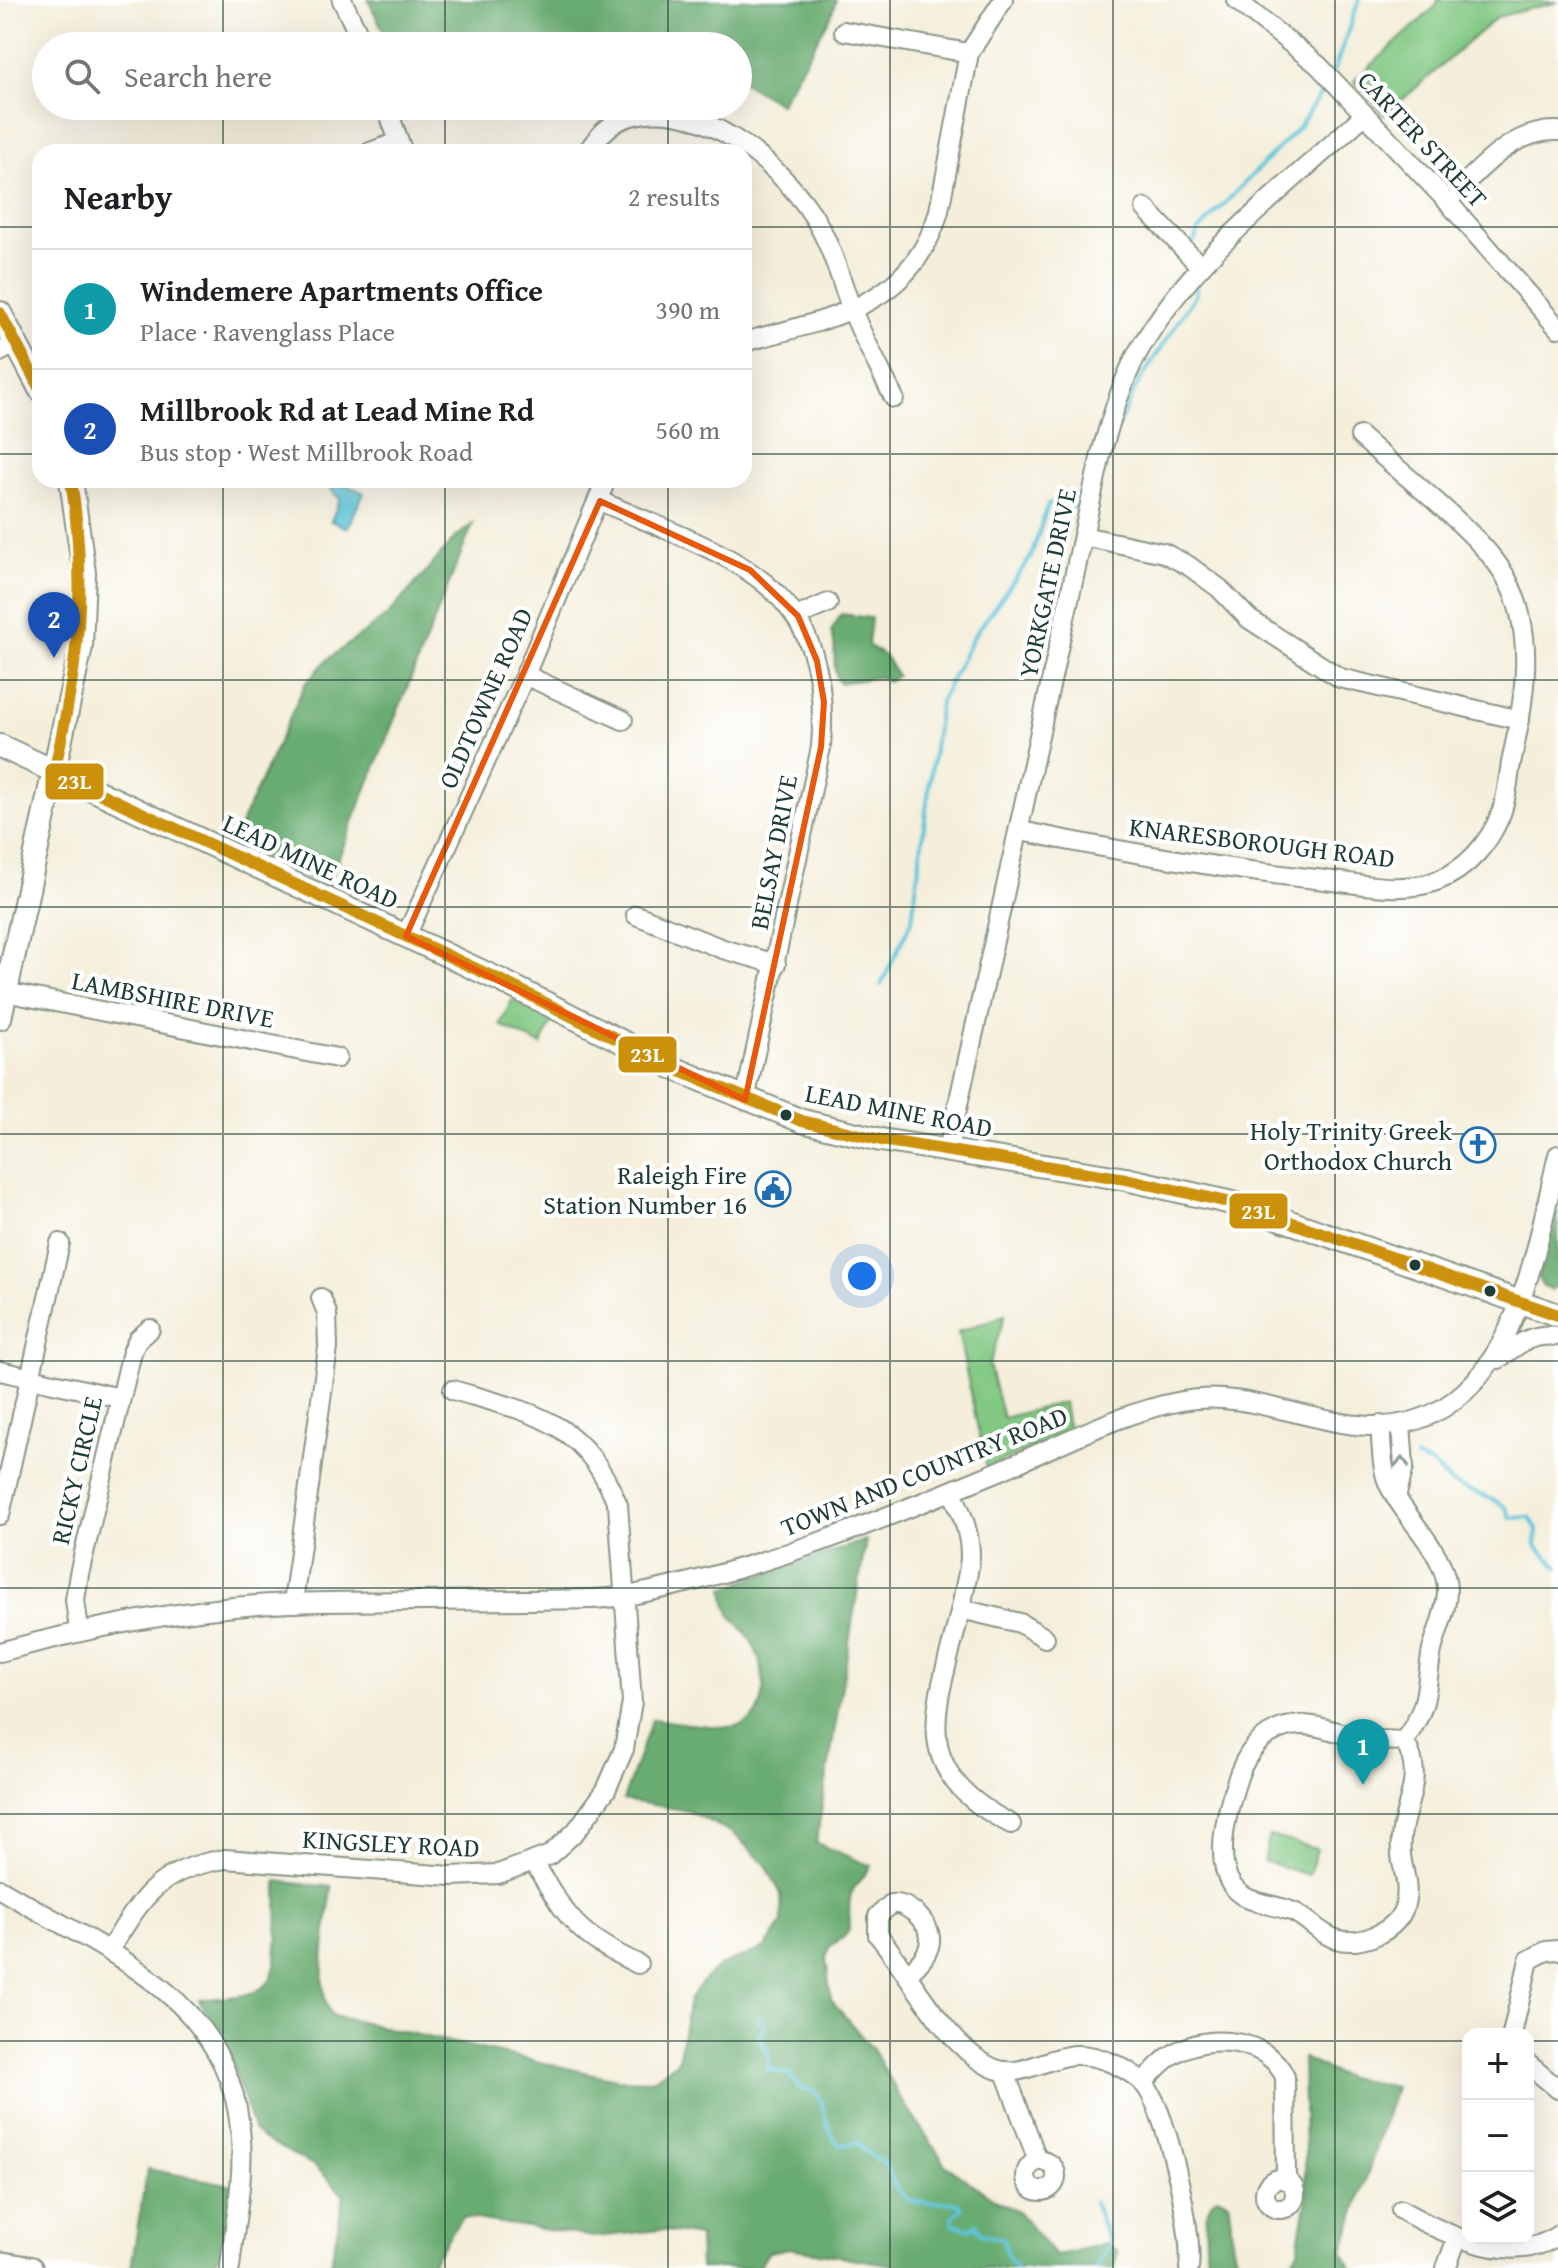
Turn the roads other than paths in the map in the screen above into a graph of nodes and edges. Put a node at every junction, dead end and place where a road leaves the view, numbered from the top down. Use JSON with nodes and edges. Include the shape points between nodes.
{"nodes":[{"id":1,"x":342,"y":0,"type":"edge"},
{"id":2,"x":1003,"y":0,"type":"edge"},
{"id":3,"x":1236,"y":0,"type":"edge"},
{"id":4,"x":844,"y":31,"type":"dead end"},
{"id":5,"x":357,"y":32,"type":"edge"},
{"id":6,"x":969,"y":53,"type":"junction"},
{"id":7,"x":1364,"y":115,"type":"junction"},
{"id":8,"x":391,"y":120,"type":"edge"},
{"id":9,"x":626,"y":120,"type":"edge"},
{"id":10,"x":693,"y":120,"type":"edge"},
{"id":11,"x":1558,"y":131,"type":"edge"},
{"id":12,"x":399,"y":144,"type":"edge"},
{"id":13,"x":594,"y":144,"type":"edge"},
{"id":14,"x":738,"y":144,"type":"edge"},
{"id":15,"x":752,"y":154,"type":"edge"},
{"id":16,"x":1447,"y":201,"type":"junction"},
{"id":17,"x":1145,"y":208,"type":"dead end"},
{"id":18,"x":1199,"y":265,"type":"junction"},
{"id":19,"x":853,"y":312,"type":"junction"},
{"id":20,"x":0,"y":313,"type":"edge"},
{"id":21,"x":1558,"y":328,"type":"edge"},
{"id":22,"x":752,"y":340,"type":"edge"},
{"id":23,"x":8,"y":348,"type":"edge"},
{"id":24,"x":32,"y":379,"type":"edge"},
{"id":25,"x":894,"y":398,"type":"dead end"},
{"id":26,"x":1360,"y":436,"type":"dead end"},
{"id":27,"x":72,"y":488,"type":"edge"},
{"id":28,"x":604,"y":488,"type":"edge"},
{"id":29,"x":600,"y":501,"type":"junction"},
{"id":30,"x":1083,"y":536,"type":"junction"},
{"id":31,"x":828,"y":603,"type":"dead end"},
{"id":32,"x":798,"y":616,"type":"junction"},
{"id":33,"x":525,"y":675,"type":"junction"},
{"id":34,"x":623,"y":720,"type":"dead end"},
{"id":35,"x":1520,"y":720,"type":"junction"},
{"id":36,"x":0,"y":746,"type":"edge"},
{"id":37,"x":54,"y":772,"type":"junction"},
{"id":38,"x":1021,"y":831,"type":"junction"},
{"id":39,"x":636,"y":915,"type":"dead end"},
{"id":40,"x":406,"y":936,"type":"junction"},
{"id":41,"x":776,"y":964,"type":"junction"},
{"id":42,"x":3,"y":991,"type":"edge"},
{"id":43,"x":0,"y":1018,"type":"edge"},
{"id":44,"x":337,"y":1058,"type":"dead end"},
{"id":45,"x":745,"y":1100,"type":"junction"},
{"id":46,"x":948,"y":1150,"type":"junction"},
{"id":47,"x":1558,"y":1155,"type":"edge"},
{"id":48,"x":60,"y":1243,"type":"dead end"},
{"id":49,"x":321,"y":1298,"type":"dead end"},
{"id":50,"x":1518,"y":1300,"type":"junction"},
{"id":51,"x":1558,"y":1315,"type":"edge"},
{"id":52,"x":150,"y":1329,"type":"dead end"},
{"id":53,"x":1558,"y":1336,"type":"edge"},
{"id":54,"x":0,"y":1371,"type":"edge"},
{"id":55,"x":31,"y":1378,"type":"junction"},
{"id":56,"x":1473,"y":1382,"type":"junction"},
{"id":57,"x":453,"y":1390,"type":"dead end"},
{"id":58,"x":120,"y":1398,"type":"junction"},
{"id":59,"x":1401,"y":1424,"type":"junction"},
{"id":60,"x":1380,"y":1425,"type":"junction"},
{"id":61,"x":952,"y":1491,"type":"junction"},
{"id":62,"x":1396,"y":1498,"type":"junction"},
{"id":63,"x":0,"y":1515,"type":"edge"},
{"id":64,"x":625,"y":1596,"type":"junction"},
{"id":65,"x":293,"y":1603,"type":"junction"},
{"id":66,"x":961,"y":1609,"type":"junction"},
{"id":67,"x":79,"y":1630,"type":"junction"},
{"id":68,"x":1045,"y":1638,"type":"dead end"},
{"id":69,"x":0,"y":1652,"type":"edge"},
{"id":70,"x":1404,"y":1741,"type":"junction"},
{"id":71,"x":1011,"y":1824,"type":"dead end"},
{"id":72,"x":534,"y":1862,"type":"junction"},
{"id":73,"x":0,"y":1889,"type":"edge"},
{"id":74,"x":1558,"y":1950,"type":"edge"},
{"id":75,"x":109,"y":1951,"type":"junction"},
{"id":76,"x":638,"y":1964,"type":"dead end"},
{"id":77,"x":909,"y":1973,"type":"dead end"},
{"id":78,"x":1513,"y":2028,"type":"edge"},
{"id":79,"x":1534,"y":2069,"type":"edge"},
{"id":80,"x":1005,"y":2072,"type":"junction"},
{"id":81,"x":1143,"y":2083,"type":"junction"},
{"id":82,"x":1558,"y":2089,"type":"edge"},
{"id":83,"x":1038,"y":2161,"type":"dead end"},
{"id":84,"x":1286,"y":2180,"type":"dead end"},
{"id":85,"x":1401,"y":2210,"type":"dead end"},
{"id":86,"x":1558,"y":2235,"type":"edge"},
{"id":87,"x":1456,"y":2241,"type":"junction"},
{"id":88,"x":0,"y":2263,"type":"edge"},
{"id":89,"x":31,"y":2268,"type":"edge"},
{"id":90,"x":230,"y":2268,"type":"edge"},
{"id":91,"x":1189,"y":2268,"type":"edge"},
{"id":92,"x":1446,"y":2268,"type":"edge"}],
"edges":[{"from":1,"to":5,"type":"street"},
{"from":2,"to":6,"type":"street"},
{"from":3,"to":7,"type":"street","name":"CARTER STREET","via":[[1318,65]]},
{"from":4,"to":6,"type":"street"},
{"from":6,"to":19,"type":"street","via":[[935,227],[908,269]]},
{"from":7,"to":16,"type":"street","name":"CARTER STREET"},
{"from":7,"to":18,"type":"street","name":"YORKGATE DRIVE"},
{"from":8,"to":12,"type":"street"},
{"from":9,"to":13,"type":"street","via":[[613,124]]},
{"from":10,"to":14,"type":"street"},
{"from":11,"to":16,"type":"street","via":[[1543,130],[1512,142]]},
{"from":15,"to":19,"type":"street","via":[[807,207]]},
{"from":16,"to":21,"type":"street","name":"CARTER STREET"},
{"from":17,"to":18,"type":"street"},
{"from":18,"to":30,"type":"street","name":"YORKGATE DRIVE","via":[[1138,353],[1117,399]]},
{"from":19,"to":22,"type":"street"},
{"from":19,"to":25,"type":"street"},
{"from":20,"to":23,"type":"main road"},
{"from":23,"to":24,"type":"main road"},
{"from":26,"to":35,"type":"street","name":"KNARESBOROUGH ROAD","via":[[1503,572],[1524,633]]},
{"from":27,"to":37,"type":"main road","via":[[82,547],[83,626]]},
{"from":28,"to":29,"type":"street","name":"OLDTOWNE ROAD"},
{"from":29,"to":32,"type":"street","name":"BELSAY DRIVE","via":[[750,570]]},
{"from":29,"to":33,"type":"street","name":"OLDTOWNE ROAD"},
{"from":30,"to":35,"type":"street","via":[[1164,553],[1189,566],[1262,628],[1340,678]]},
{"from":30,"to":38,"type":"street","name":"YORKGATE DRIVE"},
{"from":31,"to":32,"type":"street"},
{"from":32,"to":41,"type":"street","name":"BELSAY DRIVE","via":[[817,661],[824,702],[821,747]]},
{"from":33,"to":34,"type":"street"},
{"from":33,"to":40,"type":"street","name":"OLDTOWNE ROAD"},
{"from":35,"to":38,"type":"street","name":"KNARESBOROUGH ROAD","via":[[1501,815],[1464,866],[1438,881],[1380,886],[1287,876]]},
{"from":36,"to":37,"type":"main road","name":"LEAD MINE ROAD"},
{"from":37,"to":40,"type":"main road","name":"LEAD MINE ROAD"},
{"from":37,"to":42,"type":"main road"},
{"from":38,"to":46,"type":"street","name":"YORKGATE DRIVE"},
{"from":39,"to":41,"type":"street"},
{"from":40,"to":45,"type":"main road","name":"LEAD MINE ROAD"},
{"from":41,"to":45,"type":"street","name":"BELSAY DRIVE"},
{"from":42,"to":43,"type":"main road"},
{"from":42,"to":44,"type":"street","name":"LAMBSHIRE DRIVE"},
{"from":45,"to":46,"type":"main road","name":"LEAD MINE ROAD","via":[[841,1132]]},
{"from":46,"to":50,"type":"main road","name":"LEAD MINE ROAD","via":[[1126,1179],[1241,1205]]},
{"from":47,"to":50,"type":"street","name":"TOWN AND COUNTRY ROAD"},
{"from":48,"to":55,"type":"street"},
{"from":49,"to":65,"type":"street","via":[[328,1348]]},
{"from":50,"to":51,"type":"main road","name":"LEAD MINE ROAD"},
{"from":50,"to":56,"type":"street","name":"TOWN AND COUNTRY ROAD","via":[[1504,1341]]},
{"from":52,"to":58,"type":"street","name":"RICKY CIRCLE","via":[[132,1352]]},
{"from":53,"to":56,"type":"street","via":[[1522,1340]]},
{"from":54,"to":55,"type":"street"},
{"from":55,"to":58,"type":"street"},
{"from":55,"to":63,"type":"street"},
{"from":56,"to":59,"type":"street","name":"TOWN AND COUNTRY ROAD","via":[[1443,1408]]},
{"from":57,"to":64,"type":"street","name":"KINGSLEY ROAD","via":[[552,1422],[592,1456],[618,1505]]},
{"from":58,"to":67,"type":"street","name":"RICKY CIRCLE","via":[[79,1574]]},
{"from":59,"to":60,"type":"street","name":"TOWN AND COUNTRY ROAD"},
{"from":62,"to":59,"type":"street","one_way":true,"via":[[1404,1466]]},
{"from":60,"to":61,"type":"street","name":"TOWN AND COUNTRY ROAD","via":[[1331,1422],[1220,1398],[1189,1399],[1118,1421]]},
{"from":60,"to":62,"type":"street","via":[[1387,1481]]},
{"from":61,"to":64,"type":"street","name":"TOWN AND COUNTRY ROAD","via":[[837,1538],[718,1575]]},
{"from":61,"to":66,"type":"street","via":[[970,1542]]},
{"from":62,"to":70,"type":"street","via":[[1439,1559],[1447,1589],[1424,1710]]},
{"from":64,"to":65,"type":"street","name":"TOWN AND COUNTRY ROAD"},
{"from":64,"to":72,"type":"street","name":"KINGSLEY ROAD","via":[[632,1702],[624,1749],[606,1790],[576,1831]]},
{"from":65,"to":67,"type":"street","name":"TOWN AND COUNTRY ROAD"},
{"from":66,"to":68,"type":"street","via":[[1020,1623]]},
{"from":66,"to":71,"type":"street","via":[[936,1714],[936,1746],[955,1784],[977,1805]]},
{"from":67,"to":69,"type":"street","name":"TOWN AND COUNTRY ROAD"},
{"from":70,"to":70,"type":"street","via":[[1363,1738],[1314,1724],[1283,1728],[1256,1744],[1240,1772],[1225,1823],[1224,1858],[1237,1890],[1248,1899],[1293,1912],[1339,1940],[1371,1937],[1397,1921],[1407,1891],[1399,1830],[1416,1778],[1416,1764]]},
{"from":72,"to":75,"type":"street","name":"KINGSLEY ROAD","via":[[498,1874],[451,1876],[225,1859],[199,1863],[153,1887]]},
{"from":72,"to":76,"type":"street","via":[[562,1911],[596,1944]]},
{"from":73,"to":75,"type":"street"},
{"from":74,"to":78,"type":"street","via":[[1529,1960]]},
{"from":75,"to":90,"type":"street","via":[[178,1999],[211,2038],[231,2082],[241,2141]]},
{"from":77,"to":80,"type":"street","via":[[960,2044],[984,2064]]},
{"from":79,"to":82,"type":"street"},
{"from":80,"to":81,"type":"street","via":[[1091,2056]]},
{"from":80,"to":83,"type":"street"},
{"from":81,"to":84,"type":"street","via":[[1176,2052],[1201,2043],[1236,2043],[1264,2054],[1285,2077]]},
{"from":81,"to":91,"type":"street","via":[[1156,2103],[1185,2212]]},
{"from":85,"to":87,"type":"street"},
{"from":86,"to":87,"type":"street","via":[[1522,2253],[1488,2253]]},
{"from":87,"to":92,"type":"street"},
{"from":88,"to":89,"type":"main road"}]}
